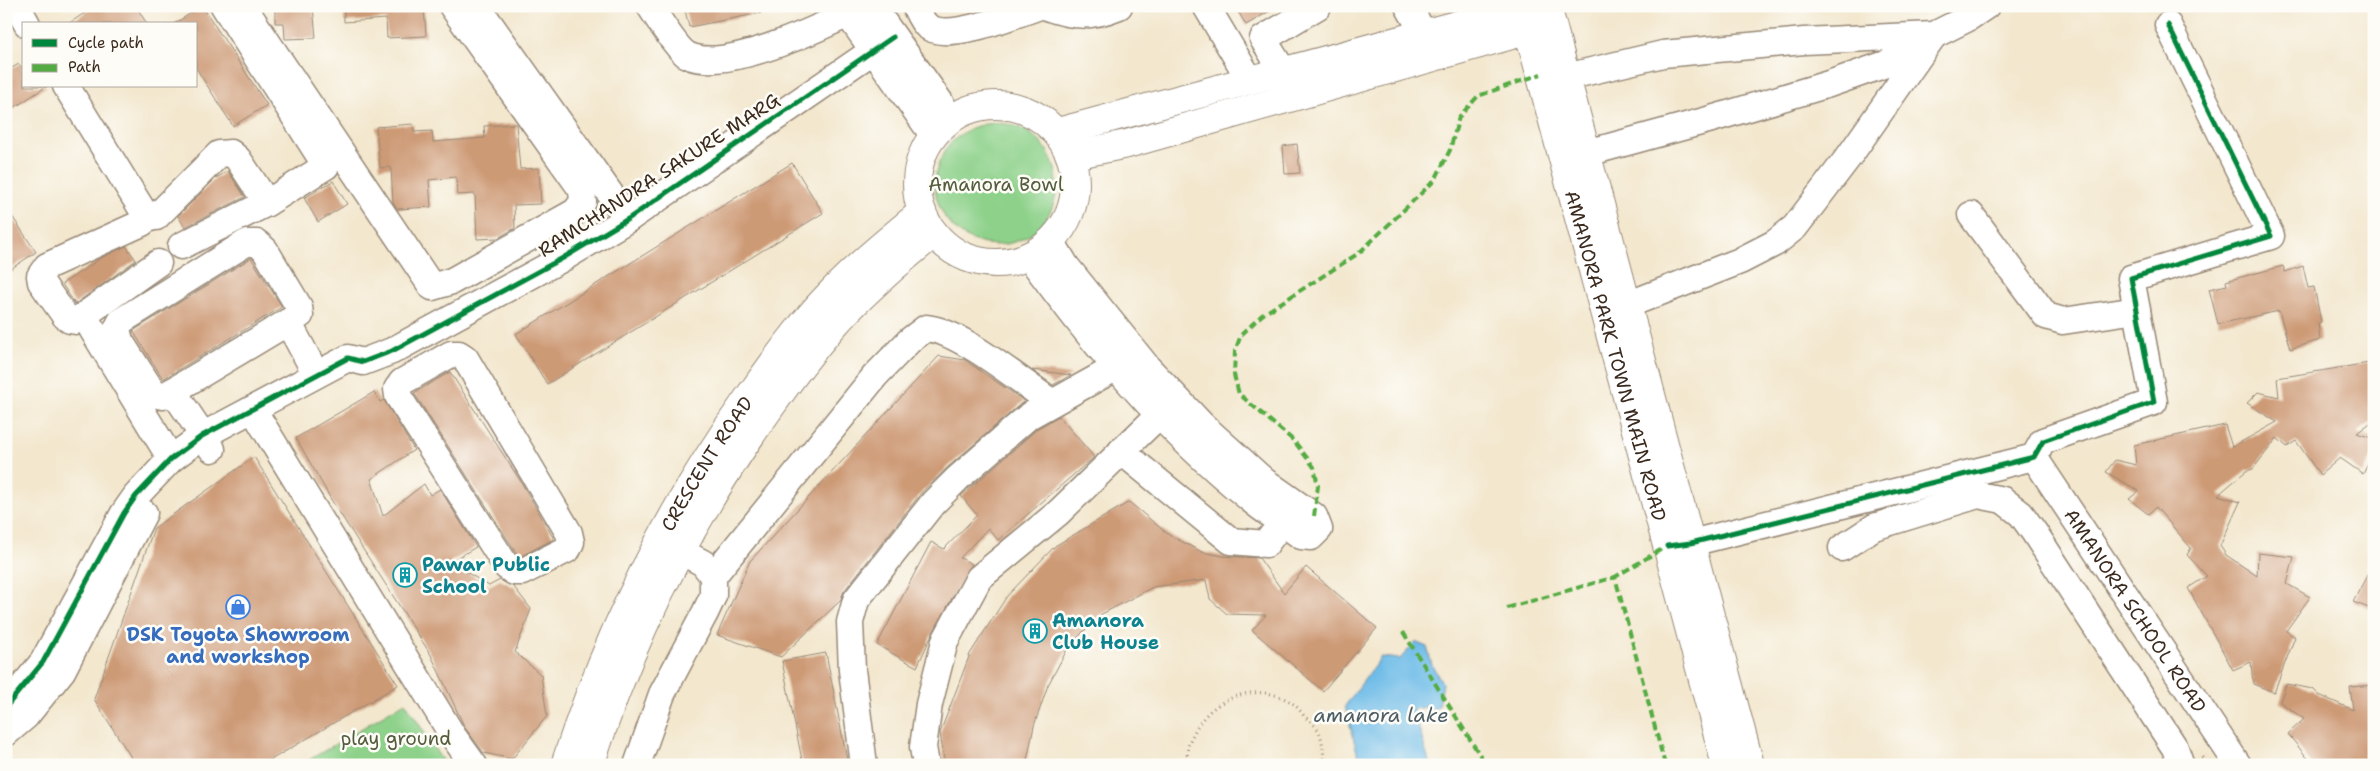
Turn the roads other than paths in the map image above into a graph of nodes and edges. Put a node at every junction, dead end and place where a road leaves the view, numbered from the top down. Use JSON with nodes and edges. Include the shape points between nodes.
{"nodes":[{"id":1,"x":16,"y":6,"type":"edge"},
{"id":2,"x":224,"y":6,"type":"edge"},
{"id":3,"x":243,"y":6,"type":"edge"},
{"id":4,"x":452,"y":6,"type":"edge"},
{"id":5,"x":477,"y":6,"type":"edge"},
{"id":6,"x":650,"y":6,"type":"edge"},
{"id":7,"x":915,"y":6,"type":"edge"},
{"id":8,"x":1040,"y":6,"type":"edge"},
{"id":9,"x":1044,"y":6,"type":"edge"},
{"id":10,"x":1119,"y":6,"type":"edge"},
{"id":11,"x":1206,"y":6,"type":"edge"},
{"id":12,"x":1318,"y":6,"type":"edge"},
{"id":13,"x":1408,"y":6,"type":"edge"},
{"id":14,"x":1986,"y":6,"type":"edge"},
{"id":15,"x":854,"y":9,"type":"edge"},
{"id":16,"x":1530,"y":13,"type":"edge"},
{"id":17,"x":26,"y":22,"type":"edge"},
{"id":18,"x":2168,"y":25,"type":"dead end"},
{"id":19,"x":1424,"y":34,"type":"junction"},
{"id":20,"x":1934,"y":35,"type":"junction"},
{"id":21,"x":884,"y":44,"type":"junction"},
{"id":22,"x":1283,"y":71,"type":"junction"},
{"id":23,"x":1566,"y":77,"type":"junction"},
{"id":24,"x":1250,"y":80,"type":"junction"},
{"id":25,"x":67,"y":88,"type":"edge"},
{"id":26,"x":941,"y":127,"type":"junction"},
{"id":27,"x":1058,"y":132,"type":"junction"},
{"id":28,"x":1575,"y":156,"type":"junction"},
{"id":29,"x":1072,"y":159,"type":"junction"},
{"id":30,"x":267,"y":203,"type":"junction"},
{"id":31,"x":1971,"y":215,"type":"dead end"},
{"id":32,"x":628,"y":219,"type":"junction"},
{"id":33,"x":149,"y":220,"type":"junction"},
{"id":34,"x":928,"y":222,"type":"junction"},
{"id":35,"x":181,"y":246,"type":"junction"},
{"id":36,"x":1040,"y":248,"type":"junction"},
{"id":37,"x":158,"y":263,"type":"junction"},
{"id":38,"x":1627,"y":305,"type":"junction"},
{"id":39,"x":2137,"y":310,"type":"junction"},
{"id":40,"x":288,"y":322,"type":"junction"},
{"id":41,"x":92,"y":328,"type":"dead end"},
{"id":42,"x":415,"y":340,"type":"junction"},
{"id":43,"x":363,"y":362,"type":"junction"},
{"id":44,"x":430,"y":366,"type":"junction"},
{"id":45,"x":1117,"y":367,"type":"junction"},
{"id":46,"x":316,"y":374,"type":"junction"},
{"id":47,"x":173,"y":391,"type":"junction"},
{"id":48,"x":1052,"y":402,"type":"junction"},
{"id":49,"x":1159,"y":415,"type":"junction"},
{"id":50,"x":260,"y":421,"type":"junction"},
{"id":51,"x":207,"y":443,"type":"junction"},
{"id":52,"x":1121,"y":451,"type":"junction"},
{"id":53,"x":2034,"y":457,"type":"junction"},
{"id":54,"x":171,"y":459,"type":"junction"},
{"id":55,"x":1282,"y":522,"type":"junction"},
{"id":56,"x":1679,"y":545,"type":"junction"},
{"id":57,"x":1842,"y":548,"type":"dead end"},
{"id":58,"x":680,"y":551,"type":"junction"},
{"id":59,"x":713,"y":576,"type":"junction"},
{"id":60,"x":82,"y":610,"type":"junction"},
{"id":61,"x":6,"y":707,"type":"edge"},
{"id":62,"x":6,"y":733,"type":"edge"},
{"id":63,"x":474,"y":765,"type":"edge"},
{"id":64,"x":566,"y":765,"type":"edge"},
{"id":65,"x":590,"y":765,"type":"edge"},
{"id":66,"x":636,"y":765,"type":"edge"},
{"id":67,"x":864,"y":765,"type":"edge"},
{"id":68,"x":926,"y":765,"type":"edge"},
{"id":69,"x":1726,"y":765,"type":"edge"},
{"id":70,"x":1750,"y":765,"type":"edge"},
{"id":71,"x":2181,"y":765,"type":"edge"},
{"id":72,"x":2238,"y":765,"type":"edge"}],
"edges":[{"from":1,"to":17,"type":"street"},
{"from":2,"to":30,"type":"street","via":[[326,166]]},
{"from":3,"to":4,"type":"street","via":[[432,287],[452,281],[576,212],[582,202],[582,190]]},
{"from":5,"to":32,"type":"street"},
{"from":6,"to":15,"type":"street","via":[[687,55],[703,58],[772,47]]},
{"from":7,"to":8,"type":"street","via":[[926,26],[942,32],[959,31]]},
{"from":9,"to":10,"type":"street","via":[[1063,14],[1080,16],[1099,14]]},
{"from":11,"to":24,"type":"street"},
{"from":12,"to":22,"type":"street","via":[[1263,38]]},
{"from":13,"to":19,"type":"street"},
{"from":14,"to":20,"type":"street"},
{"from":15,"to":21,"type":"street"},
{"from":16,"to":19,"type":"main road"},
{"from":16,"to":23,"type":"main road","name":"AMANORA PARK TOWN MAIN ROAD"},
{"from":16,"to":28,"type":"main road","name":"AMANORA PARK TOWN MAIN ROAD"},
{"from":16,"to":29,"type":"main road"},
{"from":18,"to":39,"type":"street","via":[[2271,236],[2131,278]]},
{"from":19,"to":22,"type":"main road"},
{"from":20,"to":23,"type":"street","via":[[1804,41],[1663,54]]},
{"from":20,"to":28,"type":"street","via":[[1878,67],[1717,118]]},
{"from":20,"to":38,"type":"street","via":[[1850,156],[1795,227],[1775,244],[1740,261]]},
{"from":21,"to":26,"type":"street"},
{"from":21,"to":32,"type":"street","name":"RAMCHANDRA SAKURE MARG"},
{"from":22,"to":24,"type":"main road"},
{"from":23,"to":28,"type":"main road","name":"AMANORA PARK TOWN MAIN ROAD"},
{"from":24,"to":27,"type":"main road"},
{"from":25,"to":33,"type":"street"},
{"from":26,"to":27,"type":"main road","via":[[960,112],[976,106],[1007,105],[1036,116]]},
{"from":26,"to":34,"type":"main road","via":[[921,156],[917,171],[916,187]]},
{"from":27,"to":29,"type":"main road"},
{"from":28,"to":38,"type":"main road","name":"AMANORA PARK TOWN MAIN ROAD"},
{"from":28,"to":56,"type":"main road","name":"AMANORA PARK TOWN MAIN ROAD"},
{"from":29,"to":36,"type":"main road","via":[[1075,180],[1072,203],[1064,225]]},
{"from":30,"to":33,"type":"street","via":[[238,159],[231,153],[225,153],[219,154]]},
{"from":30,"to":35,"type":"street"},
{"from":31,"to":39,"type":"street","via":[[2046,316],[2063,321]]},
{"from":32,"to":42,"type":"street","name":"RAMCHANDRA SAKURE MARG"},
{"from":33,"to":35,"type":"street","via":[[163,217],[176,225],[180,231]]},
{"from":33,"to":37,"type":"street","via":[[138,230],[136,245],[144,258]]},
{"from":33,"to":37,"type":"street","via":[[47,266],[40,276],[41,282],[65,316],[76,321]]},
{"from":34,"to":36,"type":"main road","via":[[955,252],[984,262],[1007,262]]},
{"from":34,"to":58,"type":"main road","name":"CRESCENT ROAD","via":[[845,312],[793,376],[725,474]]},
{"from":34,"to":64,"type":"main road","name":"CRESCENT ROAD","via":[[866,258],[828,296],[774,361],[705,461],[644,568],[617,624],[586,701]]},
{"from":35,"to":37,"type":"street","via":[[172,258]]},
{"from":36,"to":45,"type":"street"},
{"from":36,"to":55,"type":"street","via":[[1066,266],[1148,368],[1202,426],[1263,480],[1314,516],[1319,529],[1311,537],[1301,536]]},
{"from":38,"to":56,"type":"main road","name":"AMANORA PARK TOWN MAIN ROAD"},
{"from":39,"to":53,"type":"street","via":[[2154,402],[2043,442]]},
{"from":40,"to":46,"type":"street"},
{"from":40,"to":47,"type":"street"},
{"from":40,"to":47,"type":"street","via":[[300,315],[299,307],[265,250],[257,243],[246,244],[121,322],[117,329],[120,341],[154,394],[163,396]]},
{"from":41,"to":54,"type":"street"},
{"from":42,"to":43,"type":"street","name":"RAMCHANDRA SAKURE MARG"},
{"from":42,"to":44,"type":"street"},
{"from":43,"to":46,"type":"street","name":"RAMCHANDRA SAKURE MARG","via":[[348,358]]},
{"from":43,"to":50,"type":"street","name":"RAMCHANDRA SAKURE MARG","via":[[356,374]]},
{"from":44,"to":44,"type":"street","via":[[450,354],[465,358],[569,533],[571,542],[568,549],[522,572],[514,572],[507,567],[398,396],[397,389],[402,382]]},
{"from":45,"to":48,"type":"street"},
{"from":45,"to":49,"type":"street"},
{"from":46,"to":51,"type":"street","name":"RAMCHANDRA SAKURE MARG"},
{"from":47,"to":51,"type":"street"},
{"from":48,"to":59,"type":"street","via":[[956,338],[926,328],[875,376]]},
{"from":48,"to":67,"type":"street","via":[[1029,416],[958,478],[933,504],[856,600],[850,622],[852,670]]},
{"from":49,"to":52,"type":"street"},
{"from":49,"to":55,"type":"street","via":[[1249,498]]},
{"from":50,"to":51,"type":"street","name":"RAMCHANDRA SAKURE MARG"},
{"from":50,"to":63,"type":"street","via":[[453,736]]},
{"from":51,"to":54,"type":"street","name":"RAMCHANDRA SAKURE MARG"},
{"from":51,"to":60,"type":"street","name":"RAMCHANDRA SAKURE MARG","via":[[149,506]]},
{"from":52,"to":55,"type":"street","via":[[1231,541],[1266,544]]},
{"from":52,"to":68,"type":"street","via":[[1058,513],[979,578],[945,641],[929,704],[923,747]]},
{"from":53,"to":56,"type":"street"},
{"from":53,"to":72,"type":"street","name":"AMANORA SCHOOL ROAD"},
{"from":54,"to":60,"type":"street","name":"RAMCHANDRA SAKURE MARG","via":[[124,513]]},
{"from":56,"to":69,"type":"main road","name":"AMANORA PARK TOWN MAIN ROAD"},
{"from":56,"to":70,"type":"main road","name":"AMANORA PARK TOWN MAIN ROAD"},
{"from":57,"to":71,"type":"street","via":[[1874,527],[1922,511],[1978,495],[2003,500],[2021,514],[2034,532],[2175,748]]},
{"from":58,"to":59,"type":"street","via":[[703,563]]},
{"from":58,"to":65,"type":"main road","name":"CRESCENT ROAD","via":[[639,634],[608,709]]},
{"from":59,"to":66,"type":"street","via":[[713,596],[662,694]]},
{"from":60,"to":61,"type":"street","name":"RAMCHANDRA SAKURE MARG"},
{"from":60,"to":62,"type":"street","name":"RAMCHANDRA SAKURE MARG","via":[[62,671],[26,716]]}]}
